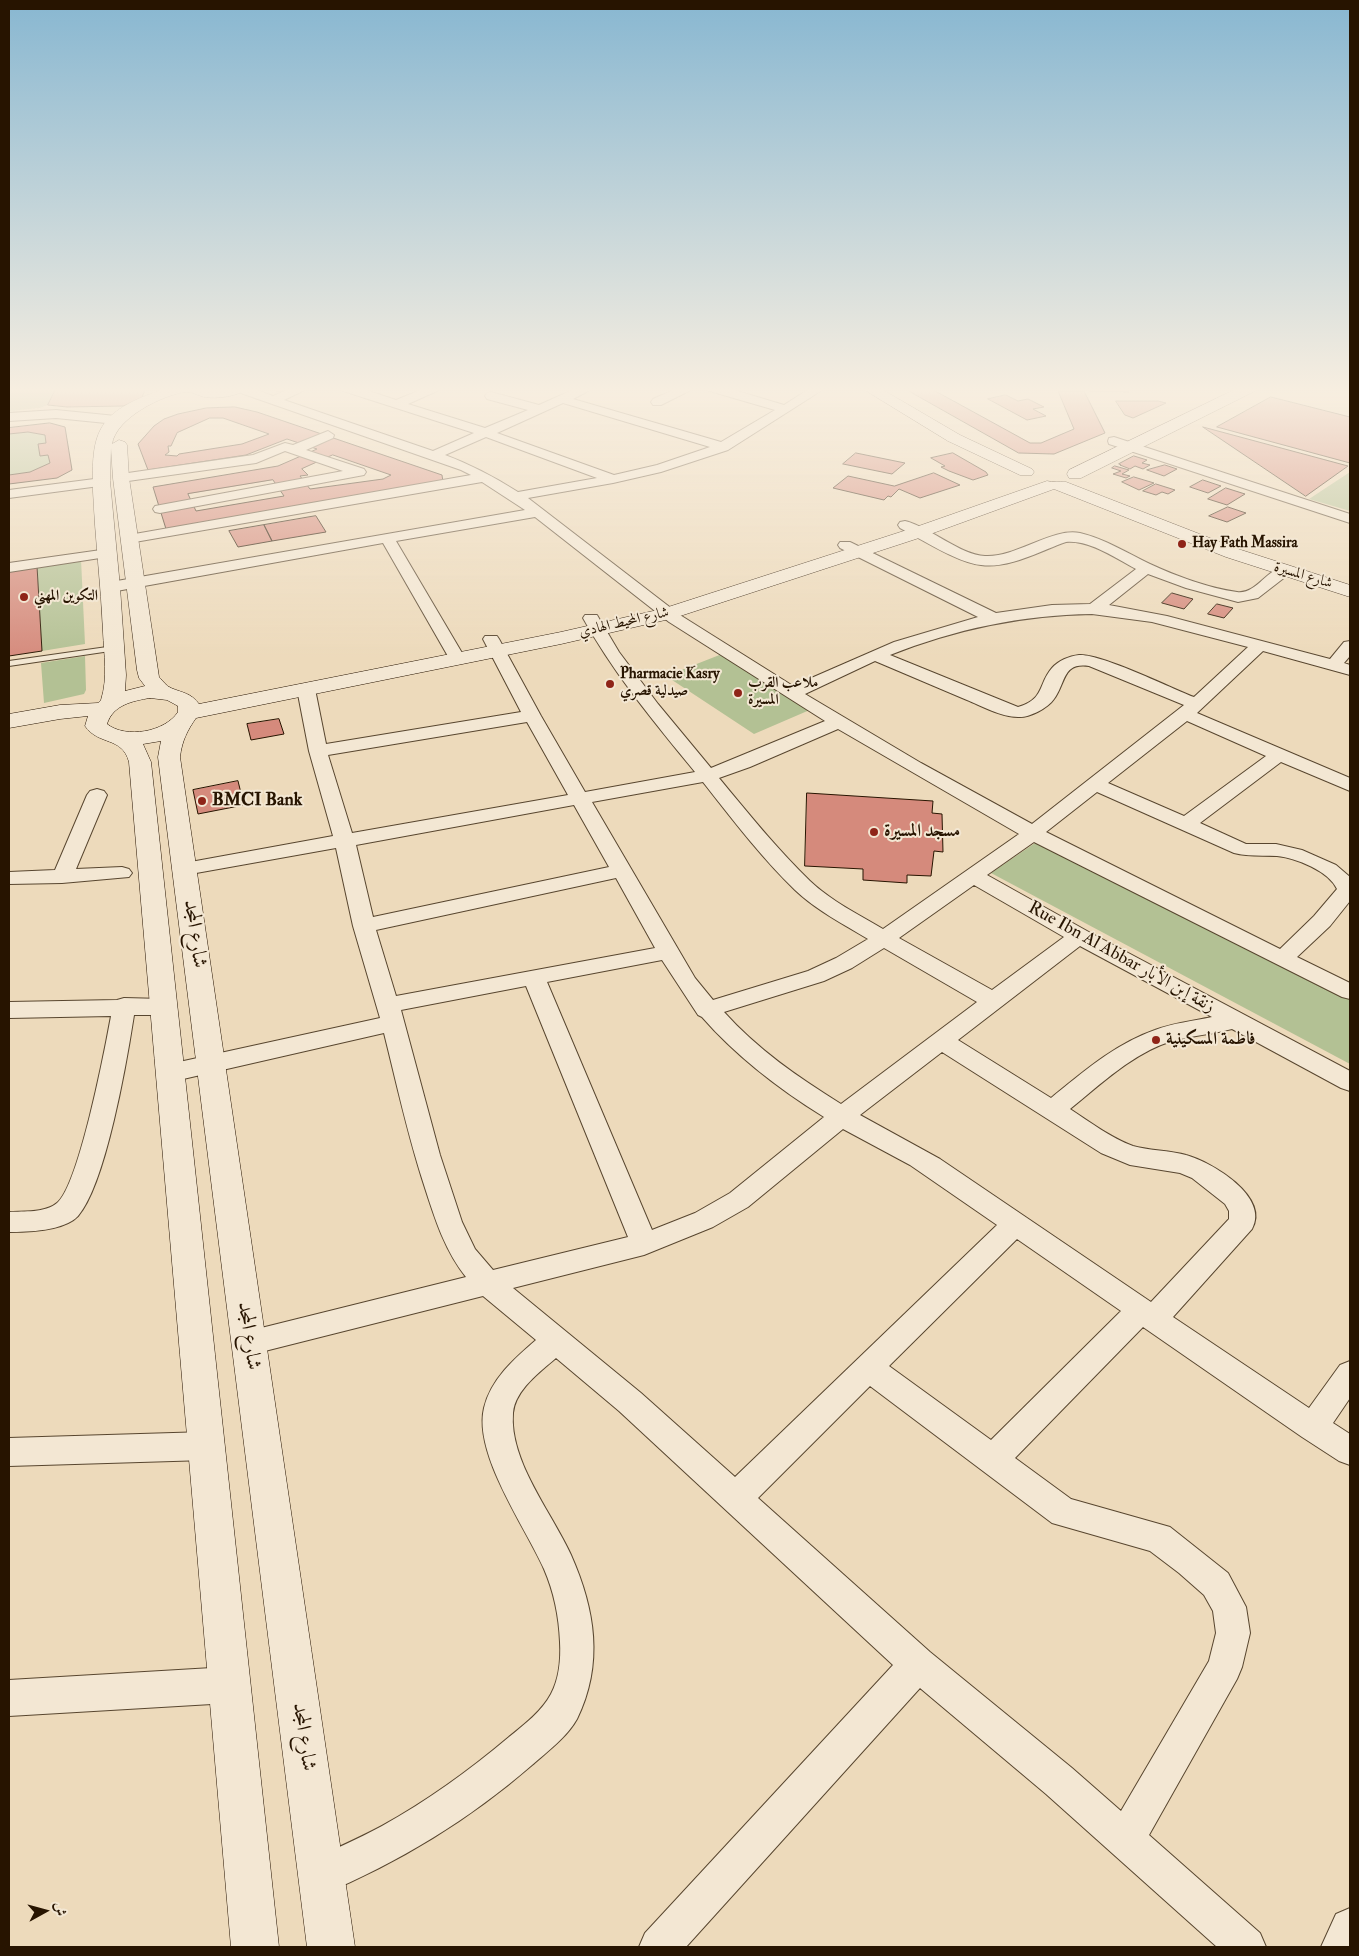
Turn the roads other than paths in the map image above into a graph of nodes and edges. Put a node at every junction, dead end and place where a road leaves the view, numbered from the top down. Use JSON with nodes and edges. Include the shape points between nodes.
{"nodes":[{"id":1,"x":102,"y":478,"type":"edge"},
{"id":2,"x":120,"y":478,"type":"edge"},
{"id":3,"x":325,"y":478,"type":"edge"},
{"id":4,"x":479,"y":478,"type":"edge"},
{"id":5,"x":488,"y":478,"type":"edge"},
{"id":6,"x":616,"y":478,"type":"edge"},
{"id":7,"x":1020,"y":478,"type":"edge"},
{"id":8,"x":1057,"y":478,"type":"edge"},
{"id":9,"x":1069,"y":478,"type":"edge"},
{"id":10,"x":1070,"y":478,"type":"edge"},
{"id":11,"x":1223,"y":478,"type":"edge"},
{"id":12,"x":613,"y":479,"type":"joint"},
{"id":13,"x":102,"y":482,"type":"junction"},
{"id":14,"x":9,"y":494,"type":"edge"},
{"id":15,"x":518,"y":496,"type":"junction"},
{"id":16,"x":160,"y":509,"type":"dead end"},
{"id":17,"x":536,"y":512,"type":"junction"},
{"id":18,"x":1350,"y":518,"type":"edge"},
{"id":19,"x":912,"y":528,"type":"junction"},
{"id":20,"x":387,"y":538,"type":"junction"},
{"id":21,"x":129,"y":539,"type":"junction"},
{"id":22,"x":852,"y":548,"type":"junction"},
{"id":23,"x":108,"y":553,"type":"junction"},
{"id":24,"x":9,"y":568,"type":"edge"},
{"id":25,"x":1146,"y":568,"type":"junction"},
{"id":26,"x":1284,"y":571,"type":"junction"},
{"id":27,"x":1350,"y":577,"type":"edge"},
{"id":28,"x":135,"y":582,"type":"junction"},
{"id":29,"x":110,"y":587,"type":"junction"},
{"id":30,"x":1350,"y":591,"type":"edge"},
{"id":31,"x":660,"y":609,"type":"junction"},
{"id":32,"x":1094,"y":609,"type":"junction"},
{"id":33,"x":993,"y":618,"type":"junction"},
{"id":34,"x":594,"y":624,"type":"junction"},
{"id":35,"x":495,"y":644,"type":"junction"},
{"id":36,"x":1260,"y":645,"type":"junction"},
{"id":37,"x":1350,"y":646,"type":"edge"},
{"id":38,"x":114,"y":648,"type":"junction"},
{"id":39,"x":454,"y":652,"type":"junction"},
{"id":40,"x":876,"y":655,"type":"junction"},
{"id":41,"x":9,"y":664,"type":"edge"},
{"id":42,"x":1334,"y":665,"type":"junction"},
{"id":43,"x":1350,"y":670,"type":"edge"},
{"id":44,"x":306,"y":689,"type":"junction"},
{"id":45,"x":161,"y":692,"type":"junction"},
{"id":46,"x":792,"y":693,"type":"junction"},
{"id":47,"x":1190,"y":709,"type":"junction"},
{"id":48,"x":184,"y":713,"type":"junction"},
{"id":49,"x":532,"y":716,"type":"junction"},
{"id":50,"x":108,"y":719,"type":"junction"},
{"id":51,"x":9,"y":721,"type":"edge"},
{"id":52,"x":839,"y":722,"type":"junction"},
{"id":53,"x":9,"y":735,"type":"edge"},
{"id":54,"x":318,"y":751,"type":"junction"},
{"id":55,"x":1279,"y":755,"type":"junction"},
{"id":56,"x":706,"y":776,"type":"junction"},
{"id":57,"x":1094,"y":784,"type":"junction"},
{"id":58,"x":1350,"y":786,"type":"edge"},
{"id":59,"x":97,"y":795,"type":"dead end"},
{"id":60,"x":581,"y":799,"type":"junction"},
{"id":61,"x":1185,"y":825,"type":"junction"},
{"id":62,"x":1033,"y":833,"type":"junction"},
{"id":63,"x":345,"y":842,"type":"junction"},
{"id":64,"x":185,"y":869,"type":"junction"},
{"id":65,"x":621,"y":871,"type":"junction"},
{"id":66,"x":122,"y":872,"type":"dead end"},
{"id":67,"x":972,"y":875,"type":"junction"},
{"id":68,"x":62,"y":877,"type":"junction"},
{"id":69,"x":9,"y":878,"type":"edge"},
{"id":70,"x":364,"y":926,"type":"junction"},
{"id":71,"x":1079,"y":936,"type":"junction"},
{"id":72,"x":883,"y":939,"type":"junction"},
{"id":73,"x":669,"y":952,"type":"junction"},
{"id":74,"x":1282,"y":959,"type":"junction"},
{"id":75,"x":534,"y":978,"type":"junction"},
{"id":76,"x":1350,"y":992,"type":"edge"},
{"id":77,"x":993,"y":1001,"type":"junction"},
{"id":78,"x":124,"y":1006,"type":"junction"},
{"id":79,"x":164,"y":1007,"type":"junction"},
{"id":80,"x":9,"y":1010,"type":"edge"},
{"id":81,"x":706,"y":1010,"type":"junction"},
{"id":82,"x":390,"y":1014,"type":"junction"},
{"id":83,"x":1236,"y":1020,"type":"junction"},
{"id":84,"x":941,"y":1042,"type":"junction"},
{"id":85,"x":211,"y":1064,"type":"junction"},
{"id":86,"x":170,"y":1073,"type":"junction"},
{"id":87,"x":1350,"y":1082,"type":"edge"},
{"id":88,"x":1052,"y":1111,"type":"junction"},
{"id":89,"x":842,"y":1116,"type":"junction"},
{"id":90,"x":9,"y":1222,"type":"edge"},
{"id":91,"x":1016,"y":1223,"type":"junction"},
{"id":92,"x":644,"y":1244,"type":"junction"},
{"id":93,"x":487,"y":1283,"type":"junction"},
{"id":94,"x":1147,"y":1314,"type":"junction"},
{"id":95,"x":556,"y":1340,"type":"junction"},
{"id":96,"x":249,"y":1343,"type":"junction"},
{"id":97,"x":869,"y":1368,"type":"junction"},
{"id":98,"x":1350,"y":1374,"type":"edge"},
{"id":99,"x":1313,"y":1427,"type":"junction"},
{"id":100,"x":206,"y":1446,"type":"junction"},
{"id":101,"x":1350,"y":1451,"type":"edge"},
{"id":102,"x":9,"y":1452,"type":"edge"},
{"id":103,"x":992,"y":1460,"type":"junction"},
{"id":104,"x":736,"y":1498,"type":"junction"},
{"id":105,"x":918,"y":1664,"type":"junction"},
{"id":106,"x":229,"y":1685,"type":"junction"},
{"id":107,"x":9,"y":1698,"type":"edge"},
{"id":108,"x":1125,"y":1840,"type":"junction"},
{"id":109,"x":321,"y":1876,"type":"junction"},
{"id":110,"x":1350,"y":1928,"type":"edge"},
{"id":111,"x":255,"y":1947,"type":"edge"},
{"id":112,"x":331,"y":1947,"type":"edge"},
{"id":113,"x":660,"y":1947,"type":"edge"},
{"id":114,"x":1246,"y":1947,"type":"edge"},
{"id":115,"x":1341,"y":1947,"type":"edge"}],
"edges":[{"from":1,"to":13,"type":"main road"},
{"from":2,"to":21,"type":"main road"},
{"from":3,"to":16,"type":"street"},
{"from":4,"to":21,"type":"street"},
{"from":5,"to":15,"type":"street"},
{"from":6,"to":12,"type":"street"},
{"from":7,"to":19,"type":"main road","name":"شارع المحيط الهادي"},
{"from":8,"to":19,"type":"main road","name":"شارع المحيط الهادي"},
{"from":9,"to":26,"type":"main road","name":"شارع المسيرة"},
{"from":10,"to":27,"type":"main road","name":"شارع المسيرة","via":[[1243,542]]},
{"from":11,"to":18,"type":"street"},
{"from":12,"to":15,"type":"street"},
{"from":13,"to":14,"type":"street"},
{"from":13,"to":23,"type":"main road"},
{"from":15,"to":17,"type":"street"},
{"from":17,"to":20,"type":"street"},
{"from":17,"to":31,"type":"street"},
{"from":19,"to":22,"type":"main road","name":"شارع المحيط الهادي"},
{"from":19,"to":25,"type":"street","via":[[972,559],[991,562],[1064,538],[1077,537]]},
{"from":20,"to":28,"type":"street"},
{"from":20,"to":39,"type":"street"},
{"from":21,"to":28,"type":"main road"},
{"from":22,"to":31,"type":"main road","name":"شارع المحيط الهادي"},
{"from":22,"to":33,"type":"street"},
{"from":23,"to":24,"type":"street"},
{"from":23,"to":29,"type":"main road"},
{"from":25,"to":26,"type":"street","via":[[1191,585],[1243,598]]},
{"from":25,"to":32,"type":"street"},
{"from":26,"to":30,"type":"main road","name":"شارع المسيرة"},
{"from":28,"to":29,"type":"street"},
{"from":28,"to":45,"type":"main road","via":[[147,670],[149,678]]},
{"from":29,"to":38,"type":"main road"},
{"from":31,"to":34,"type":"main road","name":"شارع المحيط الهادي"},
{"from":31,"to":46,"type":"street"},
{"from":32,"to":33,"type":"street","via":[[1052,610]]},
{"from":32,"to":36,"type":"street","via":[[1157,618]]},
{"from":33,"to":40,"type":"street","via":[[948,629]]},
{"from":34,"to":35,"type":"main road","name":"شارع المحيط الهادي"},
{"from":34,"to":56,"type":"street","via":[[611,653]]},
{"from":35,"to":39,"type":"main road","name":"شارع المحيط الهادي"},
{"from":35,"to":49,"type":"street"},
{"from":36,"to":42,"type":"street"},
{"from":36,"to":47,"type":"street"},
{"from":37,"to":42,"type":"street"},
{"from":38,"to":41,"type":"lane"},
{"from":38,"to":50,"type":"main road","via":[[115,684]]},
{"from":39,"to":44,"type":"main road","name":"شارع المحيط الهادي"},
{"from":39,"to":48,"type":"main road","name":"شارع المحيط الهادي"},
{"from":40,"to":46,"type":"street"},
{"from":40,"to":47,"type":"street","via":[[1018,712],[1047,697],[1058,672],[1080,660],[1100,665]]},
{"from":42,"to":43,"type":"street"},
{"from":44,"to":48,"type":"main road","name":"شارع المحيط الهادي"},
{"from":44,"to":54,"type":"street"},
{"from":45,"to":48,"type":"main road","via":[[171,694]]},
{"from":45,"to":50,"type":"main road","via":[[138,693]]},
{"from":46,"to":52,"type":"street"},
{"from":47,"to":55,"type":"street"},
{"from":47,"to":57,"type":"street"},
{"from":48,"to":50,"type":"main road","via":[[154,736]]},
{"from":48,"to":64,"type":"main road","name":"شارع المجد","via":[[171,741],[169,757]]},
{"from":49,"to":54,"type":"street"},
{"from":49,"to":60,"type":"street"},
{"from":50,"to":51,"type":"main road","via":[[60,712]]},
{"from":50,"to":53,"type":"main road"},
{"from":50,"to":79,"type":"main road","name":"شارع المجد","via":[[138,753],[140,762]]},
{"from":52,"to":56,"type":"street"},
{"from":52,"to":62,"type":"street"},
{"from":54,"to":63,"type":"street"},
{"from":55,"to":58,"type":"street"},
{"from":55,"to":61,"type":"street"},
{"from":56,"to":60,"type":"street"},
{"from":56,"to":72,"type":"street","via":[[803,886],[831,908]]},
{"from":57,"to":61,"type":"street"},
{"from":57,"to":62,"type":"street"},
{"from":59,"to":68,"type":"street"},
{"from":60,"to":63,"type":"street"},
{"from":60,"to":65,"type":"street"},
{"from":61,"to":74,"type":"street","via":[[1241,850],[1275,850],[1303,858],[1347,883],[1348,890],[1341,900]]},
{"from":62,"to":67,"type":"street"},
{"from":62,"to":74,"type":"street"},
{"from":63,"to":64,"type":"street"},
{"from":63,"to":70,"type":"street"},
{"from":64,"to":85,"type":"main road","name":"شارع المجد"},
{"from":65,"to":70,"type":"street"},
{"from":65,"to":73,"type":"street"},
{"from":66,"to":68,"type":"street"},
{"from":67,"to":71,"type":"street","name":"Rue Ibn Al Abbar زنقة إبن الأبار"},
{"from":67,"to":72,"type":"street"},
{"from":68,"to":69,"type":"street"},
{"from":70,"to":82,"type":"street"},
{"from":71,"to":77,"type":"street"},
{"from":71,"to":83,"type":"street","name":"Rue Ibn Al Abbar زنقة إبن الأبار"},
{"from":72,"to":77,"type":"street"},
{"from":72,"to":81,"type":"street","via":[[816,976]]},
{"from":73,"to":75,"type":"street"},
{"from":73,"to":81,"type":"street"},
{"from":74,"to":76,"type":"street"},
{"from":75,"to":82,"type":"street"},
{"from":75,"to":92,"type":"street"},
{"from":77,"to":84,"type":"street"},
{"from":78,"to":79,"type":"street"},
{"from":78,"to":80,"type":"street"},
{"from":78,"to":90,"type":"street","via":[[109,1082],[82,1186],[74,1203],[66,1211],[47,1219]]},
{"from":79,"to":86,"type":"main road","name":"شارع المجد"},
{"from":81,"to":89,"type":"street","via":[[761,1062]]},
{"from":82,"to":85,"type":"street"},
{"from":82,"to":93,"type":"street","via":[[427,1155],[449,1222],[465,1256]]},
{"from":83,"to":87,"type":"street","name":"Rue Ibn Al Abbar زنقة إبن الأبار"},
{"from":83,"to":88,"type":"street","via":[[1166,1035],[1144,1044],[1120,1057]]},
{"from":84,"to":88,"type":"street"},
{"from":84,"to":89,"type":"street"},
{"from":85,"to":86,"type":"street"},
{"from":85,"to":96,"type":"main road","name":"شارع المجد"},
{"from":86,"to":100,"type":"main road","name":"شارع المجد"},
{"from":88,"to":94,"type":"street","via":[[1130,1155],[1184,1164],[1201,1171],[1234,1197],[1242,1209],[1243,1222]]},
{"from":89,"to":91,"type":"street","via":[[937,1169]]},
{"from":89,"to":92,"type":"street","via":[[739,1200],[704,1220]]},
{"from":91,"to":94,"type":"street"},
{"from":91,"to":97,"type":"street"},
{"from":92,"to":93,"type":"street"},
{"from":93,"to":95,"type":"street"},
{"from":93,"to":96,"type":"street"},
{"from":94,"to":99,"type":"street"},
{"from":94,"to":103,"type":"street"},
{"from":95,"to":104,"type":"street"},
{"from":95,"to":109,"type":"street","via":[[507,1387],[499,1406],[498,1428],[506,1458],[524,1500],[556,1558],[573,1607],[578,1646],[576,1676],[563,1708],[535,1740],[483,1783],[404,1834]]},
{"from":96,"to":109,"type":"main road","name":"شارع المجد"},
{"from":97,"to":103,"type":"street"},
{"from":97,"to":104,"type":"street"},
{"from":98,"to":99,"type":"street"},
{"from":99,"to":101,"type":"street"},
{"from":100,"to":102,"type":"street"},
{"from":100,"to":106,"type":"main road","name":"شارع المجد"},
{"from":103,"to":108,"type":"street","via":[[1063,1512],[1159,1538],[1216,1584],[1229,1607],[1233,1633],[1225,1667]]},
{"from":104,"to":105,"type":"street"},
{"from":105,"to":108,"type":"street"},
{"from":105,"to":113,"type":"street"},
{"from":106,"to":107,"type":"street"},
{"from":106,"to":111,"type":"main road","name":"شارع المجد"},
{"from":108,"to":114,"type":"street"},
{"from":109,"to":112,"type":"main road","name":"شارع المجد"},
{"from":110,"to":115,"type":"street"}]}
